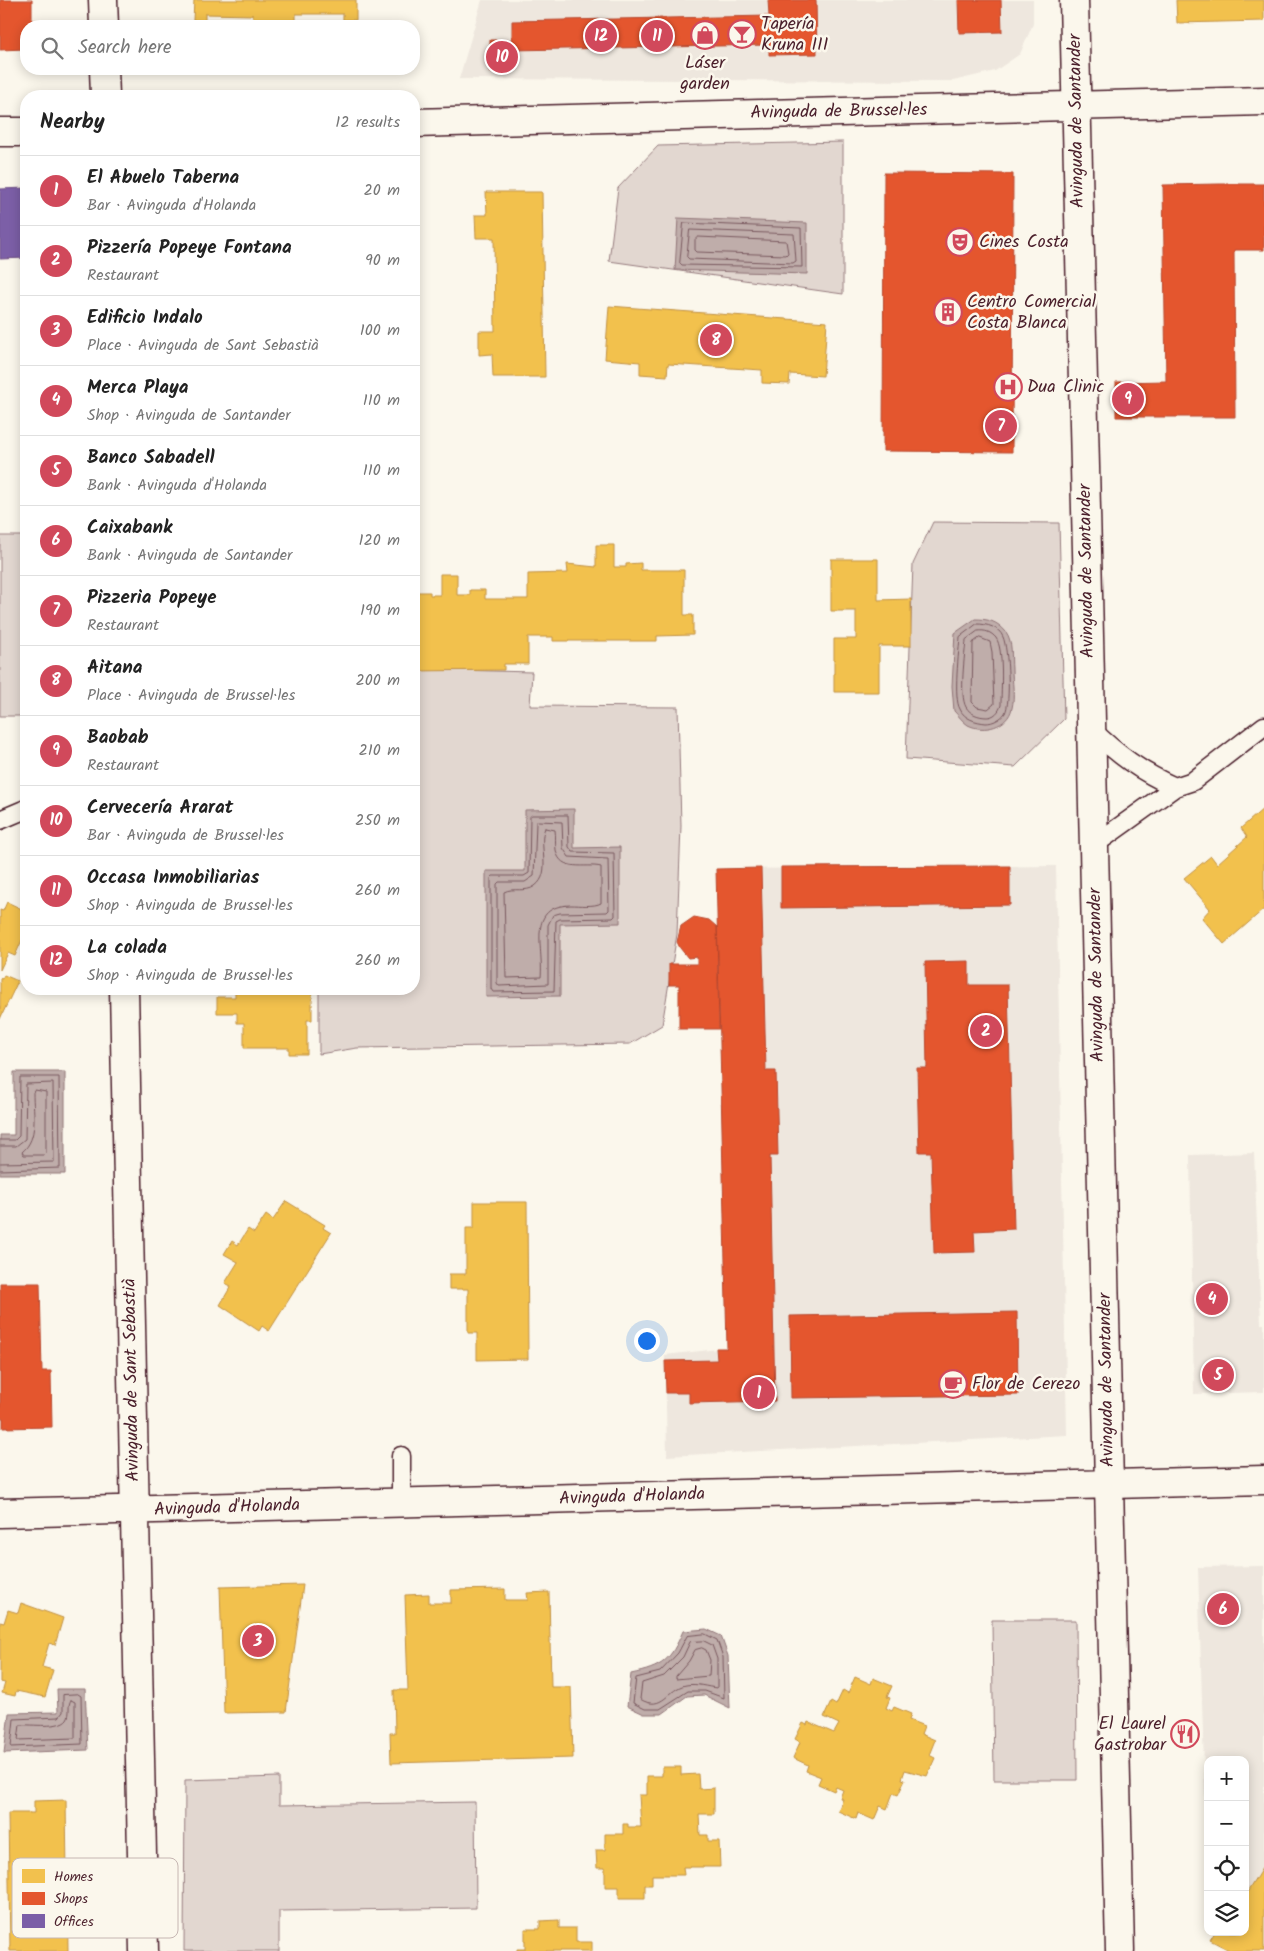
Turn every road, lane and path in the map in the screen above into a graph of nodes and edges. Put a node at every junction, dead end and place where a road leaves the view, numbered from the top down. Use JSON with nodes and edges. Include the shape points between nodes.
{"nodes":[{"id":1,"x":103,"y":0,"type":"edge"},
{"id":2,"x":1074,"y":0,"type":"edge"},
{"id":3,"x":104,"y":20,"type":"edge"},
{"id":4,"x":104,"y":75,"type":"edge"},
{"id":5,"x":105,"y":90,"type":"edge"},
{"id":6,"x":1264,"y":101,"type":"edge"},
{"id":7,"x":1076,"y":106,"type":"junction"},
{"id":8,"x":420,"y":123,"type":"edge"},
{"id":9,"x":0,"y":132,"type":"edge"},
{"id":10,"x":20,"y":132,"type":"edge"},
{"id":11,"x":1264,"y":726,"type":"edge"},
{"id":12,"x":1091,"y":729,"type":"junction"},
{"id":13,"x":1175,"y":787,"type":"junction"},
{"id":14,"x":1094,"y":845,"type":"junction"},
{"id":15,"x":124,"y":995,"type":"edge"},
{"id":16,"x":401,"y":1456,"type":"dead end"},
{"id":17,"x":1264,"y":1480,"type":"edge"},
{"id":18,"x":1109,"y":1484,"type":"junction"},
{"id":19,"x":401,"y":1503,"type":"junction"},
{"id":20,"x":135,"y":1510,"type":"junction"},
{"id":21,"x":0,"y":1513,"type":"edge"},
{"id":22,"x":142,"y":1858,"type":"edge"},
{"id":23,"x":144,"y":1938,"type":"edge"},
{"id":24,"x":144,"y":1951,"type":"edge"},
{"id":25,"x":1120,"y":1951,"type":"edge"}],
"edges":[{"from":1,"to":3,"type":"street"},
{"from":2,"to":7,"type":"street","name":"Avinguda de Santander"},
{"from":4,"to":5,"type":"street"},
{"from":6,"to":7,"type":"street","name":"Avinguda de Brussel·les"},
{"from":7,"to":8,"type":"street","name":"Avinguda de Brussel·les"},
{"from":7,"to":12,"type":"street","name":"Avinguda de Santander"},
{"from":9,"to":10,"type":"street"},
{"from":11,"to":13,"type":"lane","via":[[1193,781]]},
{"from":12,"to":13,"type":"lane","via":[[1144,773]]},
{"from":12,"to":14,"type":"street","name":"Avinguda de Santander"},
{"from":13,"to":14,"type":"lane"},
{"from":14,"to":18,"type":"street","name":"Avinguda de Santander"},
{"from":15,"to":20,"type":"street","name":"Avinguda de Sant Sebastià"},
{"from":16,"to":19,"type":"lane"},
{"from":17,"to":18,"type":"street","name":"Avinguda d'Holanda"},
{"from":18,"to":19,"type":"street","name":"Avinguda d'Holanda"},
{"from":18,"to":25,"type":"street","name":"Avinguda de Santander"},
{"from":19,"to":20,"type":"street","name":"Avinguda d'Holanda"},
{"from":20,"to":21,"type":"street","name":"Avinguda d'Holanda"},
{"from":20,"to":22,"type":"street","name":"Avinguda de Sant Sebastià"},
{"from":23,"to":24,"type":"street","name":"Avinguda de Sant Sebastià"}]}
